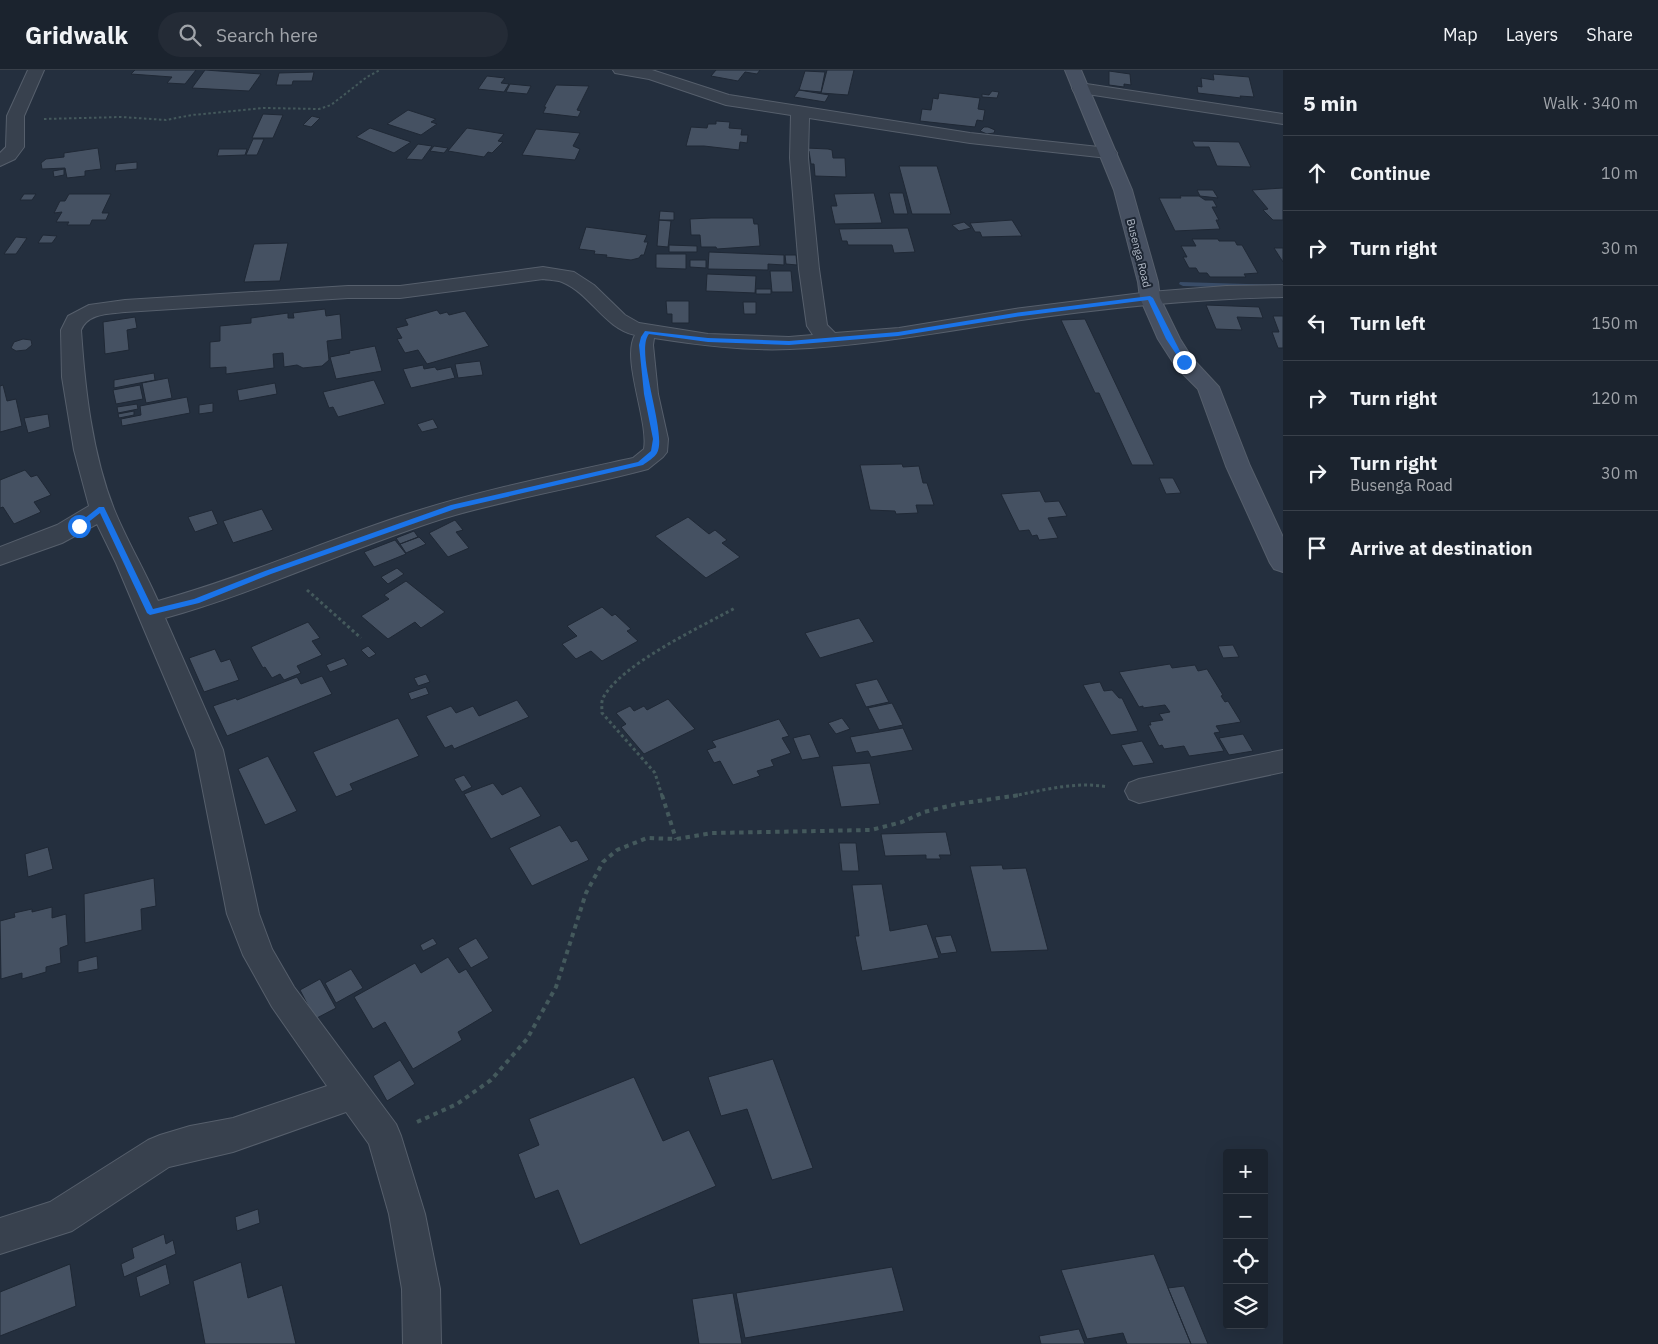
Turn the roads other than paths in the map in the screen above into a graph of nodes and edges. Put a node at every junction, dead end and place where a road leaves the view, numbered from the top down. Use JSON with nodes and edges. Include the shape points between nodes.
{"nodes":[{"id":1,"x":36,"y":70,"type":"edge"},
{"id":2,"x":621,"y":70,"type":"edge"},
{"id":3,"x":1076,"y":79,"type":"edge"},
{"id":4,"x":800,"y":111,"type":"junction"},
{"id":5,"x":1283,"y":119,"type":"edge"},
{"id":6,"x":1108,"y":153,"type":"junction"},
{"id":7,"x":0,"y":161,"type":"edge"},
{"id":8,"x":1283,"y":292,"type":"edge"},
{"id":9,"x":1150,"y":298,"type":"junction"},
{"id":10,"x":648,"y":332,"type":"junction"},
{"id":11,"x":830,"y":340,"type":"junction"},
{"id":12,"x":102,"y":509,"type":"junction"},
{"id":13,"x":0,"y":556,"type":"edge"},
{"id":14,"x":1283,"y":563,"type":"edge"},
{"id":15,"x":150,"y":613,"type":"junction"},
{"id":16,"x":1283,"y":761,"type":"edge"},
{"id":17,"x":1139,"y":790,"type":"road end"},
{"id":18,"x":353,"y":1093,"type":"junction"},
{"id":19,"x":0,"y":1236,"type":"edge"},
{"id":20,"x":422,"y":1344,"type":"edge"}],
"edges":[{"from":1,"to":7,"type":"street","via":[[19,101],[12,134],[15,147]]},
{"from":2,"to":4,"type":"street","via":[[652,75],[726,100]]},
{"from":3,"to":5,"type":"street"},
{"from":3,"to":6,"type":"street","name":"Busenga Road"},
{"from":4,"to":6,"type":"street","via":[[970,138]]},
{"from":4,"to":11,"type":"street","via":[[799,158],[809,269],[817,326]]},
{"from":6,"to":9,"type":"street","name":"Busenga Road","via":[[1123,190]]},
{"from":8,"to":9,"type":"street","via":[[1226,292]]},
{"from":9,"to":11,"type":"street","via":[[898,334]]},
{"from":9,"to":14,"type":"street","name":"Busenga Road","via":[[1169,339],[1184,362],[1208,387],[1238,466]]},
{"from":10,"to":11,"type":"street","via":[[752,342]]},
{"from":10,"to":12,"type":"street","via":[[618,319],[587,289],[567,276],[543,274],[400,292],[348,292],[89,311],[75,320],[71,330],[73,377],[86,450]]},
{"from":10,"to":15,"type":"street","via":[[642,345],[647,394],[657,439],[655,452],[640,464],[453,507],[196,601]]},
{"from":12,"to":13,"type":"street","via":[[79,526]]},
{"from":12,"to":15,"type":"street"},
{"from":15,"to":18,"type":"street","via":[[209,750],[243,914],[259,955],[283,997]]},
{"from":16,"to":17,"type":"street"},
{"from":18,"to":19,"type":"street","via":[[233,1135],[160,1152],[59,1218]]},
{"from":18,"to":20,"type":"street","via":[[384,1136],[407,1214],[421,1289]]}]}
